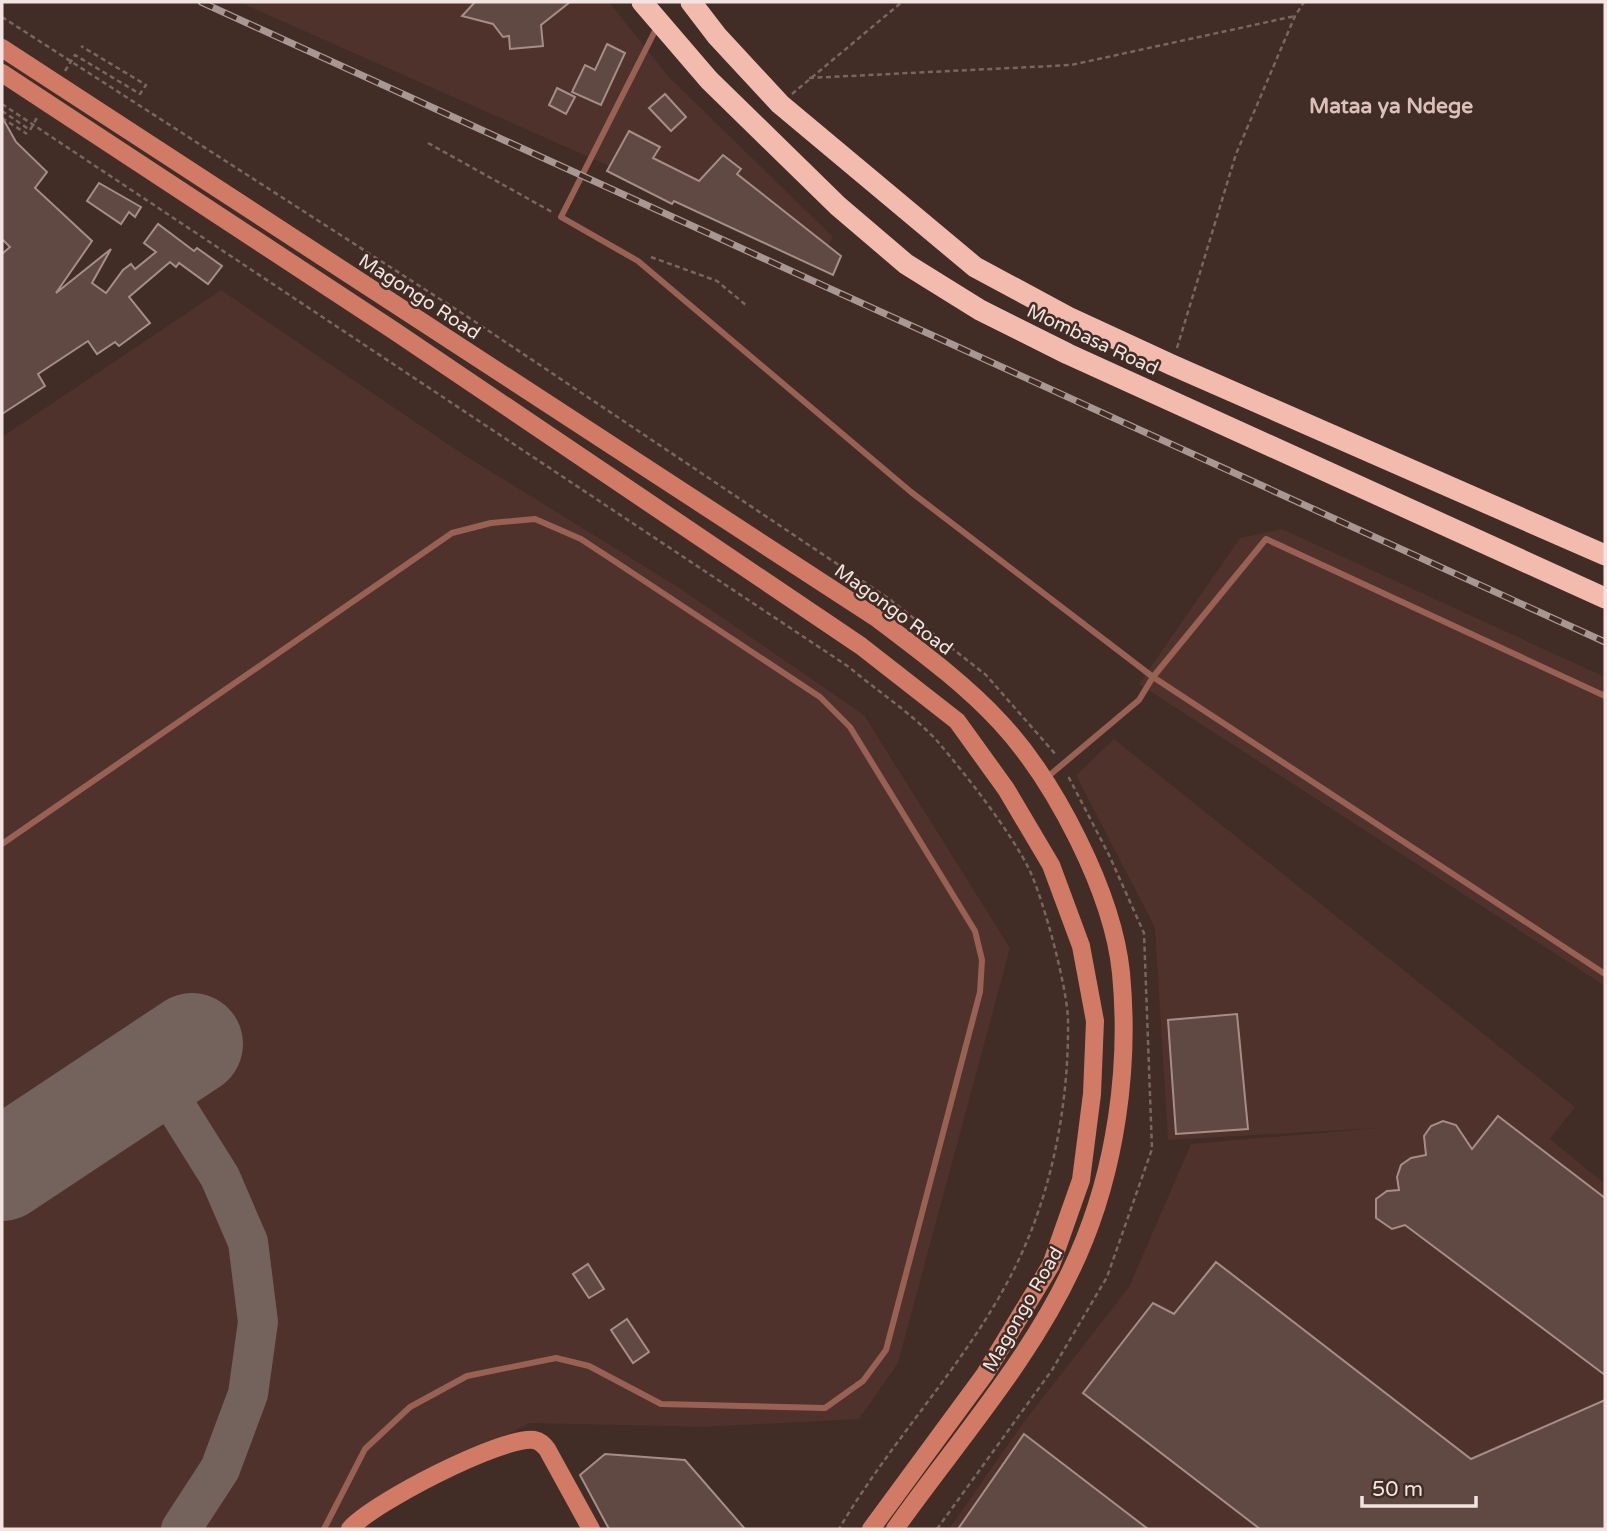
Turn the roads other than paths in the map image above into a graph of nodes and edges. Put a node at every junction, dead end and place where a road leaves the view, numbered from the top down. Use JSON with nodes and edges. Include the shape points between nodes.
{"nodes":[{"id":1,"x":642,"y":2,"type":"edge"},
{"id":2,"x":691,"y":2,"type":"edge"},
{"id":3,"x":659,"y":24,"type":"junction"},
{"id":4,"x":2,"y":48,"type":"edge"},
{"id":5,"x":2,"y":73,"type":"edge"},
{"id":6,"x":1605,"y":555,"type":"edge"},
{"id":7,"x":1605,"y":598,"type":"edge"},
{"id":8,"x":878,"y":619,"type":"junction"},
{"id":9,"x":861,"y":646,"type":"junction"},
{"id":10,"x":1153,"y":677,"type":"junction"},
{"id":11,"x":1605,"y":696,"type":"edge"},
{"id":12,"x":1043,"y":780,"type":"junction"},
{"id":13,"x":2,"y":844,"type":"edge"},
{"id":14,"x":1605,"y":974,"type":"edge"},
{"id":15,"x":324,"y":1529,"type":"edge"},
{"id":16,"x":350,"y":1529,"type":"edge"},
{"id":17,"x":591,"y":1529,"type":"edge"},
{"id":18,"x":871,"y":1529,"type":"edge"},
{"id":19,"x":895,"y":1529,"type":"edge"}],
"edges":[{"from":1,"to":3,"type":"highway","name":"Mombasa Road"},
{"from":2,"to":6,"type":"highway","name":"Mombasa Road","via":[[780,104],[975,267],[1172,365]]},
{"from":3,"to":7,"type":"highway","name":"Mombasa Road","via":[[709,80],[838,206],[906,264],[981,310]]},
{"from":3,"to":10,"type":"lane","via":[[561,217],[638,261],[911,492]]},
{"from":4,"to":8,"type":"main road","name":"Magongo Road"},
{"from":5,"to":9,"type":"main road","name":"Magongo Road"},
{"from":8,"to":9,"type":"main road"},
{"from":8,"to":12,"type":"main road","name":"Magongo Road","via":[[949,674],[1000,722]]},
{"from":9,"to":18,"type":"main road","name":"Magongo Road","via":[[957,721],[1006,789],[1051,865],[1081,946],[1095,1021],[1081,1180],[1051,1265],[985,1374]]},
{"from":10,"to":11,"type":"lane","via":[[1266,539]]},
{"from":10,"to":12,"type":"lane","via":[[1139,700]]},
{"from":10,"to":14,"type":"lane"},
{"from":12,"to":19,"type":"main road","name":"Magongo Road","via":[[1068,820],[1109,916],[1121,972],[1122,1074],[1111,1155],[1078,1255],[1046,1314],[1002,1387]]},
{"from":13,"to":15,"type":"lane","via":[[452,533],[536,519],[581,539],[820,697],[850,727],[975,931],[982,960],[980,992],[886,1350],[863,1381],[825,1408],[661,1404],[589,1366],[556,1358],[467,1376],[410,1407],[365,1449]]},
{"from":16,"to":17,"type":"main road","via":[[445,1469],[507,1444],[536,1440],[547,1448]]}]}
